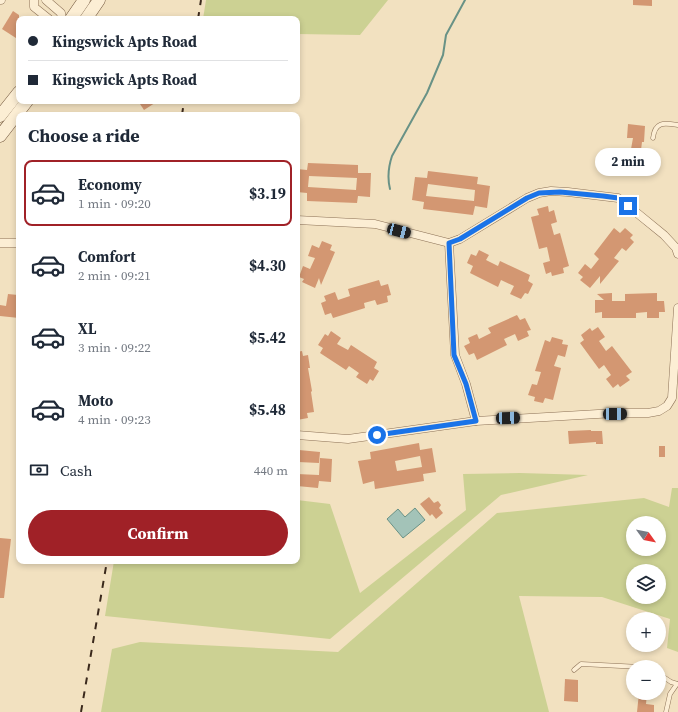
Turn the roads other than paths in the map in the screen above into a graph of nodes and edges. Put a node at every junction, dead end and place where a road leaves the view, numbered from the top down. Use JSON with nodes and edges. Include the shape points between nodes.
{"nodes":[{"id":1,"x":34,"y":0,"type":"edge"},
{"id":2,"x":46,"y":0,"type":"edge"},
{"id":3,"x":84,"y":0,"type":"edge"},
{"id":4,"x":99,"y":0,"type":"edge"},
{"id":5,"x":45,"y":16,"type":"edge"},
{"id":6,"x":62,"y":16,"type":"edge"},
{"id":7,"x":73,"y":16,"type":"edge"},
{"id":8,"x":88,"y":16,"type":"edge"},
{"id":9,"x":16,"y":96,"type":"edge"},
{"id":10,"x":25,"y":104,"type":"edge"},
{"id":11,"x":19,"y":112,"type":"edge"},
{"id":12,"x":16,"y":115,"type":"edge"},
{"id":13,"x":0,"y":116,"type":"edge"},
{"id":14,"x":678,"y":125,"type":"edge"},
{"id":15,"x":0,"y":136,"type":"edge"},
{"id":16,"x":653,"y":138,"type":"dead end"},
{"id":17,"x":300,"y":220,"type":"edge"},
{"id":18,"x":16,"y":242,"type":"edge"},
{"id":19,"x":0,"y":243,"type":"edge"},
{"id":20,"x":449,"y":243,"type":"junction"},
{"id":21,"x":678,"y":254,"type":"edge"},
{"id":22,"x":678,"y":308,"type":"edge"},
{"id":23,"x":676,"y":398,"type":"edge"},
{"id":24,"x":476,"y":421,"type":"junction"},
{"id":25,"x":300,"y":435,"type":"edge"},
{"id":26,"x":626,"y":666,"type":"edge"},
{"id":27,"x":574,"y":670,"type":"dead end"},
{"id":28,"x":666,"y":679,"type":"edge"},
{"id":29,"x":678,"y":684,"type":"edge"},
{"id":30,"x":666,"y":712,"type":"edge"}],
"edges":[{"from":1,"to":5,"type":"street","via":[[34,7]]},
{"from":2,"to":6,"type":"street","via":[[62,13]]},
{"from":3,"to":7,"type":"main road"},
{"from":4,"to":8,"type":"main road"},
{"from":9,"to":13,"type":"main road"},
{"from":10,"to":11,"type":"main road"},
{"from":12,"to":15,"type":"main road"},
{"from":14,"to":16,"type":"lane","via":[[661,124],[655,128]]},
{"from":17,"to":20,"type":"street","via":[[374,224]]},
{"from":18,"to":19,"type":"street"},
{"from":20,"to":21,"type":"street","via":[[480,228],[527,198],[551,191],[618,198],[664,235]]},
{"from":20,"to":24,"type":"street","via":[[454,355],[466,384]]},
{"from":22,"to":23,"type":"street"},
{"from":23,"to":24,"type":"street","via":[[659,411],[648,413]]},
{"from":24,"to":25,"type":"street","via":[[348,439]]},
{"from":26,"to":27,"type":"lane","via":[[581,664]]},
{"from":28,"to":29,"type":"lane"},
{"from":29,"to":30,"type":"lane","via":[[670,694]]}]}
